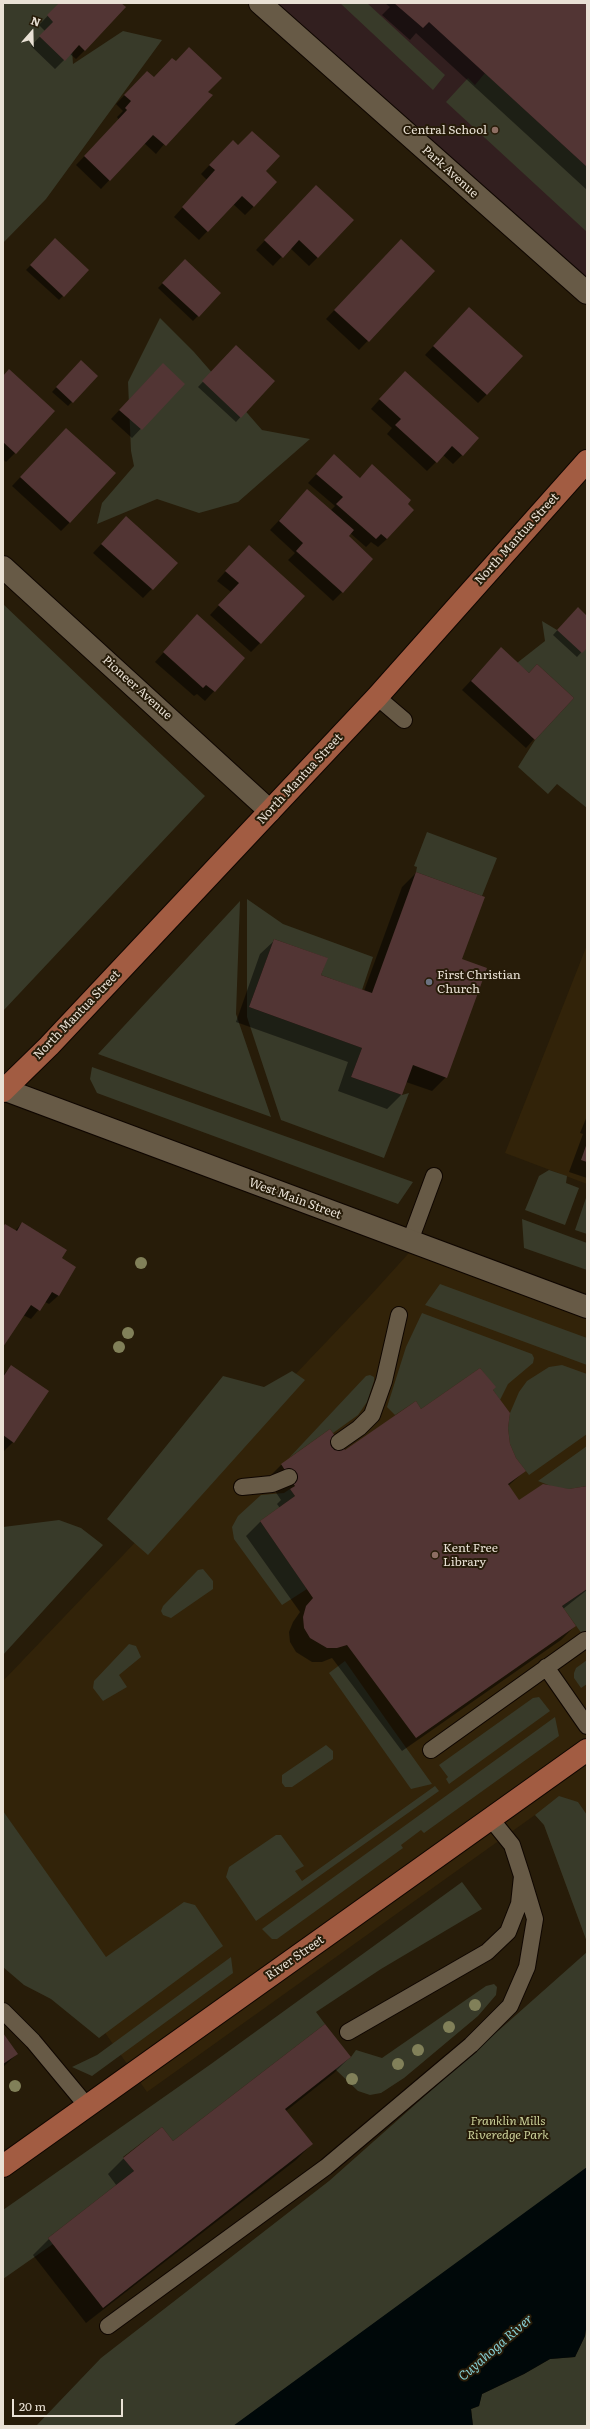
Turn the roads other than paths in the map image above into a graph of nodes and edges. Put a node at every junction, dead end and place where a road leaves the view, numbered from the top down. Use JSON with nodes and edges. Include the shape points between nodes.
{"nodes":[{"id":1,"x":260,"y":3,"type":"edge"},
{"id":2,"x":587,"y":294,"type":"edge"},
{"id":3,"x":587,"y":461,"type":"edge"},
{"id":4,"x":3,"y":566,"type":"edge"},
{"id":5,"x":377,"y":697,"type":"junction"},
{"id":6,"x":404,"y":720,"type":"dead end"},
{"id":7,"x":270,"y":811,"type":"junction"},
{"id":8,"x":3,"y":1090,"type":"edge"},
{"id":9,"x":434,"y":1176,"type":"dead end"},
{"id":10,"x":410,"y":1241,"type":"junction"},
{"id":11,"x":587,"y":1307,"type":"edge"},
{"id":12,"x":398,"y":1315,"type":"dead end"},
{"id":13,"x":339,"y":1442,"type":"dead end"},
{"id":14,"x":289,"y":1477,"type":"dead end"},
{"id":15,"x":242,"y":1486,"type":"dead end"},
{"id":16,"x":585,"y":1640,"type":"dead end"},
{"id":17,"x":546,"y":1668,"type":"junction"},
{"id":18,"x":587,"y":1726,"type":"edge"},
{"id":19,"x":431,"y":1750,"type":"dead end"},
{"id":20,"x":587,"y":1750,"type":"edge"},
{"id":21,"x":491,"y":1819,"type":"junction"},
{"id":22,"x":522,"y":1876,"type":"junction"},
{"id":23,"x":3,"y":2011,"type":"edge"},
{"id":24,"x":348,"y":2032,"type":"dead end"},
{"id":25,"x":87,"y":2106,"type":"junction"},
{"id":26,"x":3,"y":2166,"type":"edge"},
{"id":27,"x":108,"y":2326,"type":"dead end"}],
"edges":[{"from":1,"to":2,"type":"street","name":"Park Avenue"},
{"from":3,"to":5,"type":"main road","name":"North Mantua Street"},
{"from":4,"to":7,"type":"street","name":"Pioneer Avenue"},
{"from":5,"to":6,"type":"lane"},
{"from":5,"to":7,"type":"main road","name":"North Mantua Street"},
{"from":7,"to":8,"type":"main road","name":"North Mantua Street","via":[[49,1046]]},
{"from":8,"to":10,"type":"street","name":"West Main Street"},
{"from":9,"to":10,"type":"lane"},
{"from":10,"to":11,"type":"street","name":"West Main Street"},
{"from":12,"to":13,"type":"lane","via":[[384,1381],[372,1415]]},
{"from":14,"to":15,"type":"lane","via":[[272,1484]]},
{"from":16,"to":17,"type":"lane"},
{"from":17,"to":18,"type":"lane"},
{"from":17,"to":19,"type":"lane"},
{"from":20,"to":21,"type":"main road","name":"River Street"},
{"from":21,"to":22,"type":"lane","via":[[512,1845]]},
{"from":21,"to":25,"type":"main road","name":"River Street"},
{"from":22,"to":24,"type":"lane","via":[[519,1904],[508,1932],[487,1952]]},
{"from":22,"to":27,"type":"lane","via":[[535,1918],[526,1967],[510,2006],[471,2045],[326,2167]]},
{"from":23,"to":25,"type":"lane","via":[[33,2041]]},
{"from":25,"to":26,"type":"main road","name":"River Street"}]}
